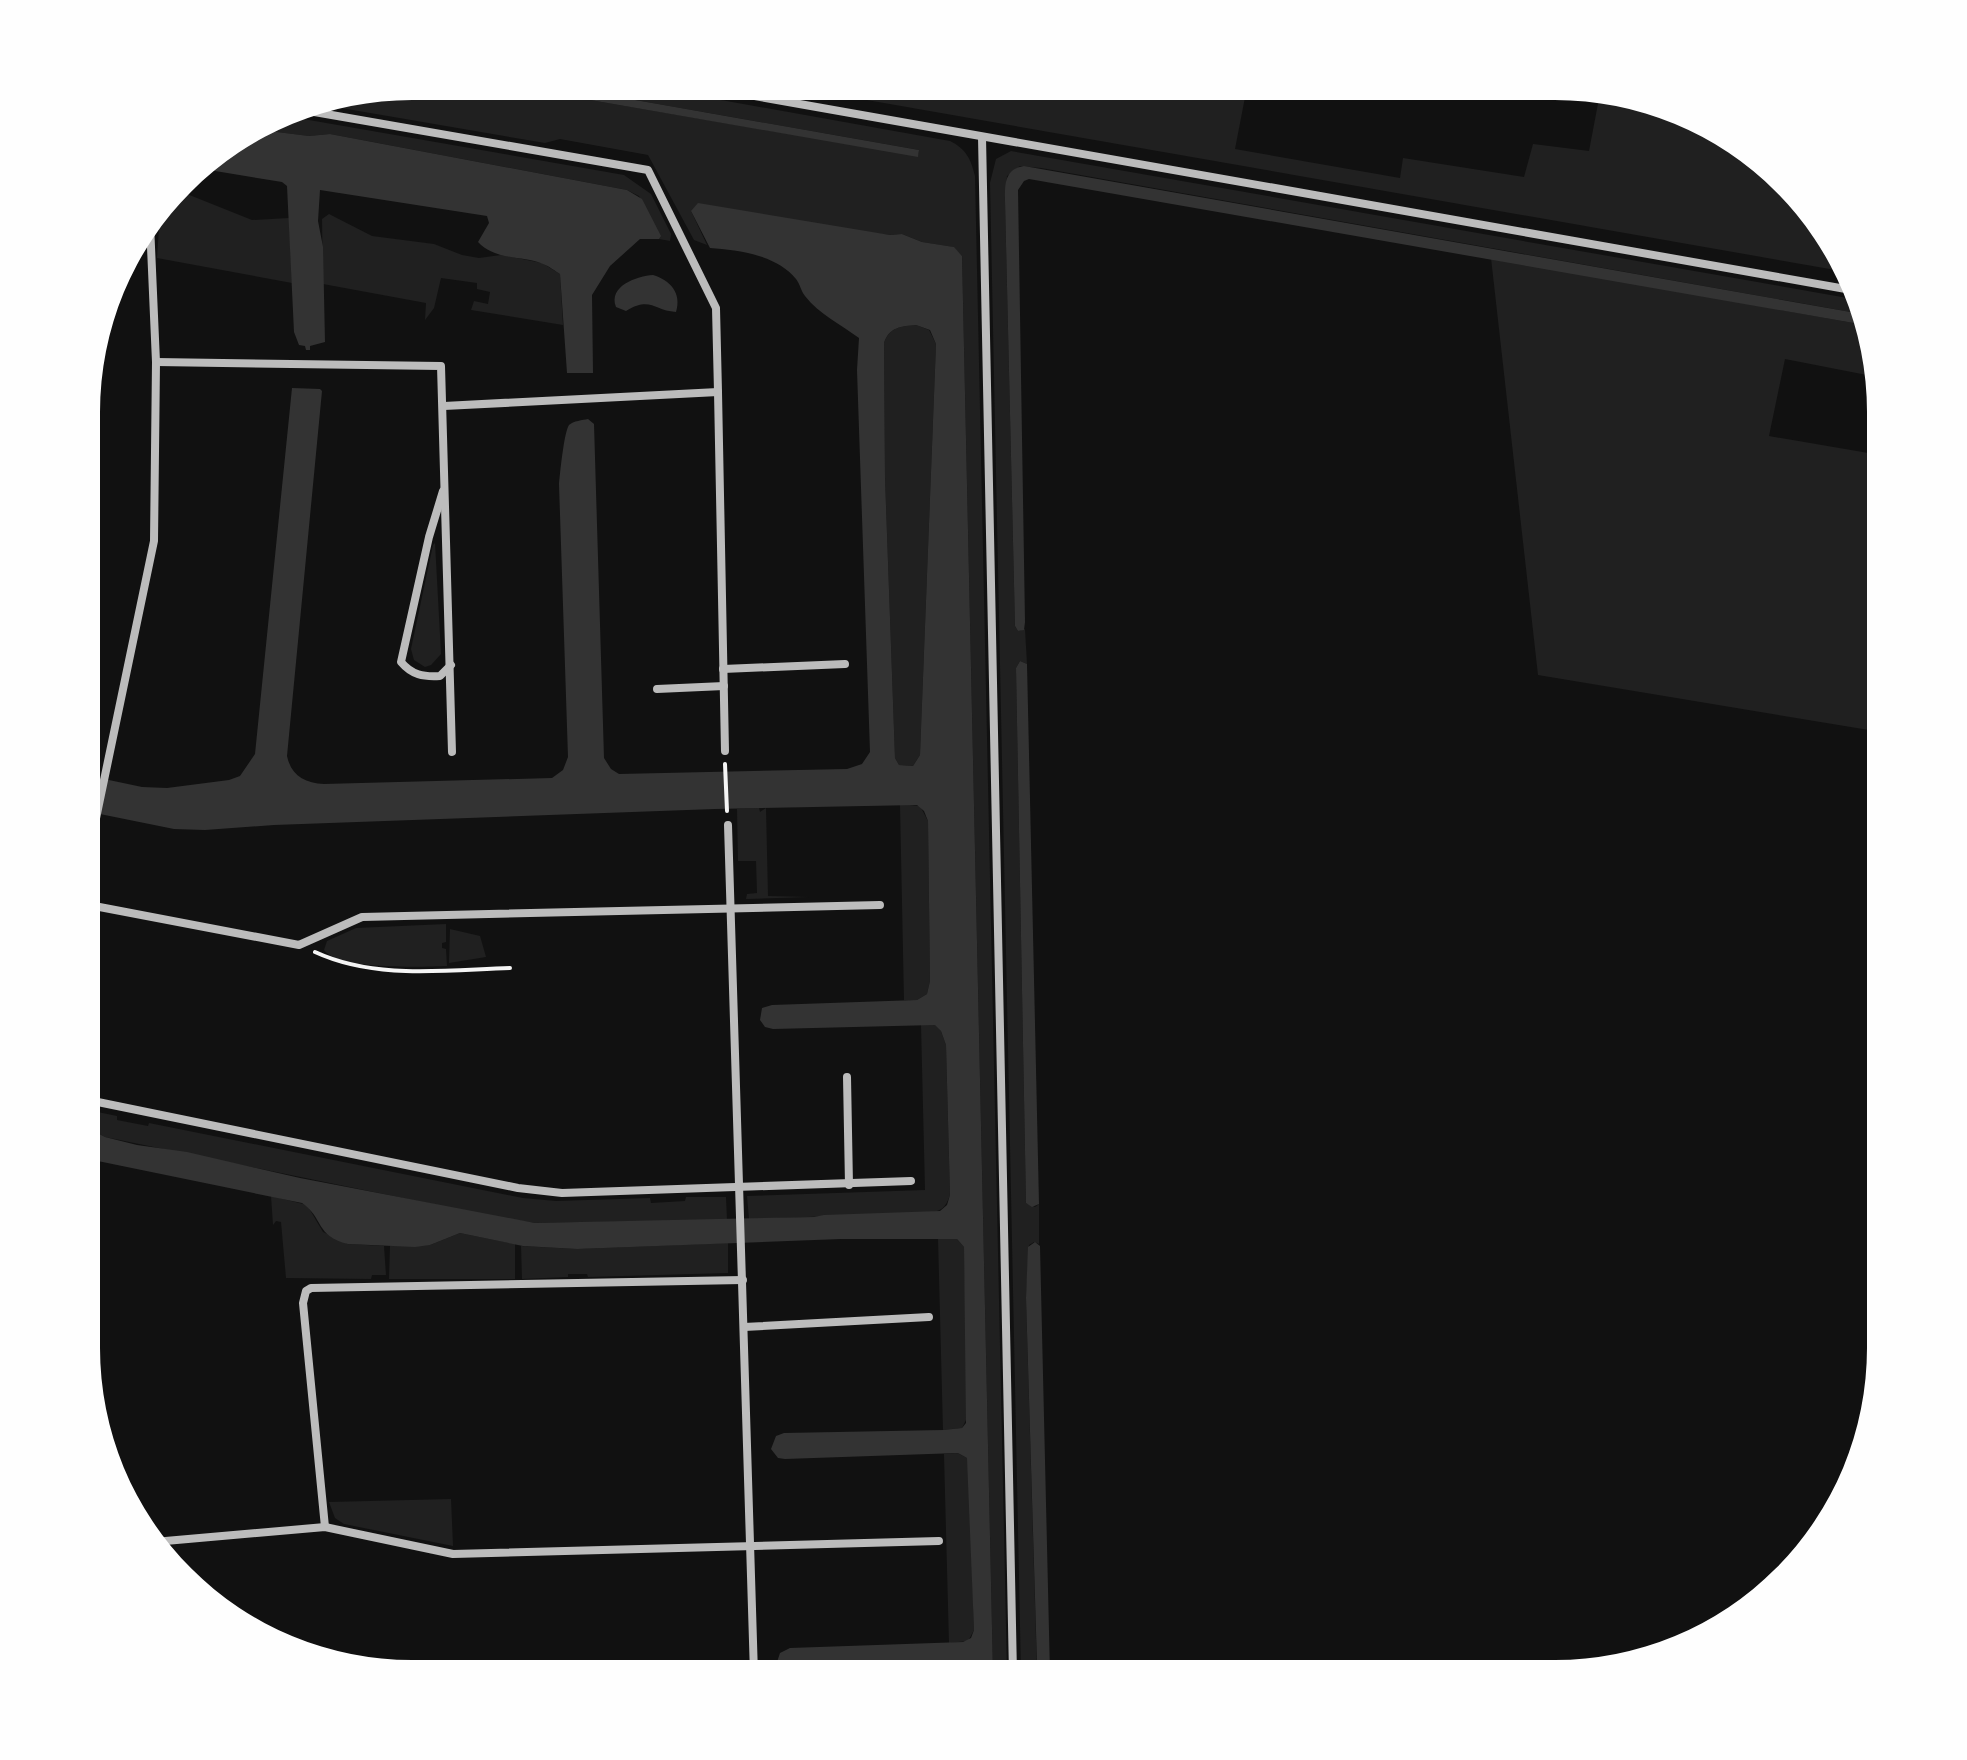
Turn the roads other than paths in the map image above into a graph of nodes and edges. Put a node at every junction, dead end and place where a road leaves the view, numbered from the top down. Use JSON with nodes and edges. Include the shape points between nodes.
{"nodes":[{"id":1,"x":776,"y":100,"type":"edge"},
{"id":2,"x":323,"y":114,"type":"edge"},
{"id":3,"x":982,"y":137,"type":"junction"},
{"id":4,"x":151,"y":242,"type":"edge"},
{"id":5,"x":1841,"y":288,"type":"edge"},
{"id":6,"x":156,"y":362,"type":"junction"},
{"id":7,"x":718,"y":392,"type":"junction"},
{"id":8,"x":444,"y":406,"type":"junction"},
{"id":9,"x":445,"y":482,"type":"junction"},
{"id":10,"x":845,"y":664,"type":"dead end"},
{"id":11,"x":451,"y":665,"type":"junction"},
{"id":12,"x":723,"y":669,"type":"junction"},
{"id":13,"x":724,"y":686,"type":"junction"},
{"id":14,"x":657,"y":689,"type":"dead end"},
{"id":15,"x":725,"y":751,"type":"road end"},
{"id":16,"x":452,"y":752,"type":"dead end"},
{"id":17,"x":100,"y":800,"type":"edge"},
{"id":18,"x":728,"y":825,"type":"road end"},
{"id":19,"x":880,"y":905,"type":"dead end"},
{"id":20,"x":100,"y":907,"type":"edge"},
{"id":21,"x":730,"y":908,"type":"junction"},
{"id":22,"x":847,"y":1077,"type":"dead end"},
{"id":23,"x":100,"y":1102,"type":"edge"},
{"id":24,"x":911,"y":1181,"type":"dead end"},
{"id":25,"x":849,"y":1185,"type":"junction"},
{"id":26,"x":740,"y":1193,"type":"junction"},
{"id":27,"x":743,"y":1280,"type":"junction"},
{"id":28,"x":929,"y":1317,"type":"dead end"},
{"id":29,"x":744,"y":1327,"type":"junction"},
{"id":30,"x":325,"y":1527,"type":"junction"},
{"id":31,"x":166,"y":1541,"type":"edge"},
{"id":32,"x":939,"y":1541,"type":"dead end"},
{"id":33,"x":750,"y":1545,"type":"junction"},
{"id":34,"x":754,"y":1660,"type":"edge"},
{"id":35,"x":1013,"y":1660,"type":"edge"}],
"edges":[{"from":1,"to":3,"type":"street"},
{"from":2,"to":7,"type":"street","via":[[648,170],[716,308]]},
{"from":3,"to":5,"type":"street"},
{"from":3,"to":35,"type":"street"},
{"from":4,"to":6,"type":"street"},
{"from":6,"to":8,"type":"street","via":[[441,366]]},
{"from":6,"to":17,"type":"street","via":[[154,541]]},
{"from":7,"to":8,"type":"street"},
{"from":7,"to":12,"type":"street"},
{"from":8,"to":9,"type":"street"},
{"from":9,"to":11,"type":"street"},
{"from":9,"to":11,"type":"street","via":[[401,662],[410,672],[426,676],[440,676]]},
{"from":10,"to":12,"type":"street"},
{"from":11,"to":16,"type":"street"},
{"from":12,"to":13,"type":"street"},
{"from":13,"to":14,"type":"street"},
{"from":13,"to":15,"type":"street"},
{"from":18,"to":21,"type":"street"},
{"from":19,"to":21,"type":"street"},
{"from":20,"to":21,"type":"street","via":[[299,945],[362,917]]},
{"from":21,"to":26,"type":"street"},
{"from":22,"to":25,"type":"street"},
{"from":23,"to":26,"type":"street","via":[[518,1188],[562,1193]]},
{"from":24,"to":25,"type":"street"},
{"from":25,"to":26,"type":"street"},
{"from":26,"to":27,"type":"street"},
{"from":27,"to":29,"type":"street"},
{"from":27,"to":30,"type":"street","via":[[311,1288],[303,1303]]},
{"from":28,"to":29,"type":"street"},
{"from":29,"to":33,"type":"street"},
{"from":30,"to":31,"type":"street"},
{"from":30,"to":33,"type":"street","via":[[453,1554]]},
{"from":32,"to":33,"type":"street"},
{"from":33,"to":34,"type":"street"}]}
